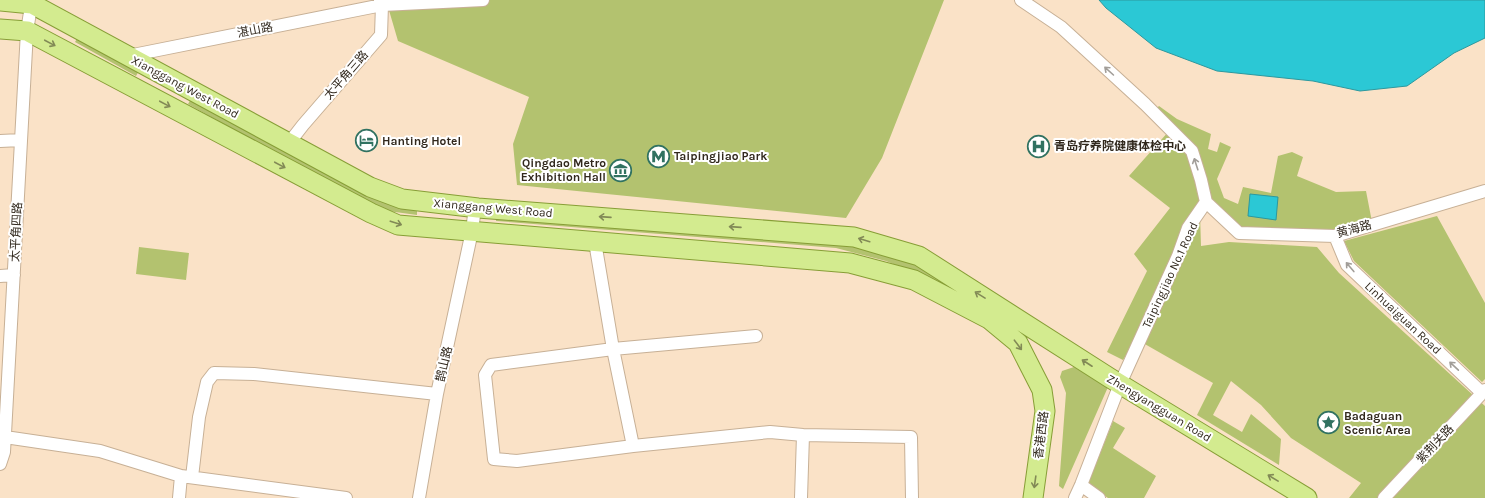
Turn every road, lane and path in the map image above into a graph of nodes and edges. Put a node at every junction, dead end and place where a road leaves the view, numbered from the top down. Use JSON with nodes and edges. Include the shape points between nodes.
{"nodes":[{"id":1,"x":483,"y":0,"type":"edge"},
{"id":2,"x":1021,"y":0,"type":"edge"},
{"id":3,"x":0,"y":2,"type":"edge"},
{"id":4,"x":32,"y":2,"type":"edge"},
{"id":5,"x":381,"y":2,"type":"edge"},
{"id":6,"x":0,"y":29,"type":"edge"},
{"id":7,"x":27,"y":31,"type":"junction"},
{"id":8,"x":128,"y":56,"type":"junction"},
{"id":9,"x":0,"y":140,"type":"edge"},
{"id":10,"x":21,"y":140,"type":"junction"},
{"id":11,"x":289,"y":143,"type":"junction"},
{"id":12,"x":1485,"y":191,"type":"edge"},
{"id":13,"x":1206,"y":202,"type":"junction"},
{"id":14,"x":475,"y":207,"type":"junction"},
{"id":15,"x":472,"y":231,"type":"junction"},
{"id":16,"x":1335,"y":236,"type":"junction"},
{"id":17,"x":595,"y":242,"type":"junction"},
{"id":18,"x":14,"y":275,"type":"junction"},
{"id":19,"x":0,"y":276,"type":"edge"},
{"id":20,"x":1014,"y":316,"type":"joint"},
{"id":21,"x":756,"y":336,"type":"dead end"},
{"id":22,"x":613,"y":349,"type":"junction"},
{"id":23,"x":1120,"y":384,"type":"junction"},
{"id":24,"x":1484,"y":391,"type":"edge"},
{"id":25,"x":437,"y":394,"type":"junction"},
{"id":26,"x":804,"y":435,"type":"junction"},
{"id":27,"x":5,"y":437,"type":"junction"},
{"id":28,"x":633,"y":446,"type":"junction"},
{"id":29,"x":2,"y":452,"type":"edge"},
{"id":30,"x":0,"y":464,"type":"edge"},
{"id":31,"x":186,"y":477,"type":"junction"},
{"id":32,"x":1081,"y":485,"type":"junction"},
{"id":33,"x":307,"y":495,"type":"edge"},
{"id":34,"x":179,"y":498,"type":"edge"},
{"id":35,"x":346,"y":498,"type":"edge"},
{"id":36,"x":419,"y":498,"type":"edge"},
{"id":37,"x":802,"y":498,"type":"edge"},
{"id":38,"x":912,"y":498,"type":"edge"},
{"id":39,"x":1033,"y":498,"type":"edge"},
{"id":40,"x":1075,"y":498,"type":"edge"},
{"id":41,"x":1099,"y":498,"type":"edge"},
{"id":42,"x":1307,"y":498,"type":"edge"},
{"id":43,"x":1384,"y":498,"type":"edge"}],
"edges":[{"from":1,"to":5,"type":"street","name":"湛山路"},
{"from":13,"to":2,"type":"street","one_way":true,"via":[[1192,151],[1061,27]]},
{"from":3,"to":4,"type":"main road","name":"Xianggang West Road"},
{"from":4,"to":7,"type":"street","name":"太平角四路"},
{"from":4,"to":8,"type":"main road","name":"Xianggang West Road"},
{"from":5,"to":8,"type":"street","name":"湛山路"},
{"from":5,"to":11,"type":"street","name":"太平角三路","via":[[381,35]]},
{"from":6,"to":7,"type":"main road","name":"Xianggang West Road"},
{"from":7,"to":10,"type":"street","name":"太平角四路"},
{"from":7,"to":15,"type":"main road","name":"Xianggang West Road","one_way":true,"via":[[370,213],[398,225]]},
{"from":8,"to":11,"type":"main road","name":"Xianggang West Road"},
{"from":9,"to":10,"type":"street"},
{"from":10,"to":18,"type":"street","name":"太平角四路"},
{"from":11,"to":14,"type":"main road","name":"Xianggang West Road","via":[[370,187],[402,200]]},
{"from":12,"to":16,"type":"street","name":"黄海路"},
{"from":13,"to":16,"type":"street","name":"黄海路","via":[[1239,233]]},
{"from":13,"to":23,"type":"street","name":"Taipingjiao No.1 Road","via":[[1188,228],[1178,256]]},
{"from":14,"to":15,"type":"street","name":"鹊山路"},
{"from":20,"to":14,"type":"main road","name":"Xianggang West Road","one_way":true,"via":[[919,256],[854,237]]},
{"from":15,"to":17,"type":"main road","name":"Xianggang West Road"},
{"from":15,"to":25,"type":"street","name":"鹊山路"},
{"from":24,"to":16,"type":"street","name":"Linhuaiguan Road","one_way":true,"via":[[1347,265]]},
{"from":17,"to":22,"type":"street"},
{"from":17,"to":39,"type":"main road","name":"香港西路","one_way":true,"via":[[850,263],[914,280],[989,319],[1018,343],[1042,390],[1045,411]]},
{"from":18,"to":19,"type":"street"},
{"from":18,"to":27,"type":"street","name":"太平角四路"},
{"from":23,"to":20,"type":"main road","name":"Zhengyangguan Road","one_way":true},
{"from":21,"to":22,"type":"street"},
{"from":22,"to":28,"type":"street"},
{"from":22,"to":28,"type":"street","via":[[491,366],[485,374],[494,459],[517,461]]},
{"from":23,"to":32,"type":"street","name":"Taipingjiao No.1 Road"},
{"from":42,"to":23,"type":"main road","name":"Zhengyangguan Road","one_way":true},
{"from":24,"to":43,"type":"street","name":"紫荆关路"},
{"from":25,"to":31,"type":"street","via":[[254,374],[214,373],[207,382]]},
{"from":25,"to":36,"type":"street","name":"鹊山路"},
{"from":26,"to":28,"type":"street","via":[[770,432]]},
{"from":26,"to":37,"type":"street"},
{"from":26,"to":38,"type":"street","via":[[911,437]]},
{"from":27,"to":29,"type":"street","name":"太平角四路"},
{"from":27,"to":31,"type":"street","via":[[100,451]]},
{"from":29,"to":30,"type":"street","name":"太平角四路"},
{"from":31,"to":33,"type":"street"},
{"from":31,"to":34,"type":"street"},
{"from":32,"to":40,"type":"street","name":"Taipingjiao No.1 Road"},
{"from":32,"to":41,"type":"street"},
{"from":33,"to":35,"type":"street"}]}
